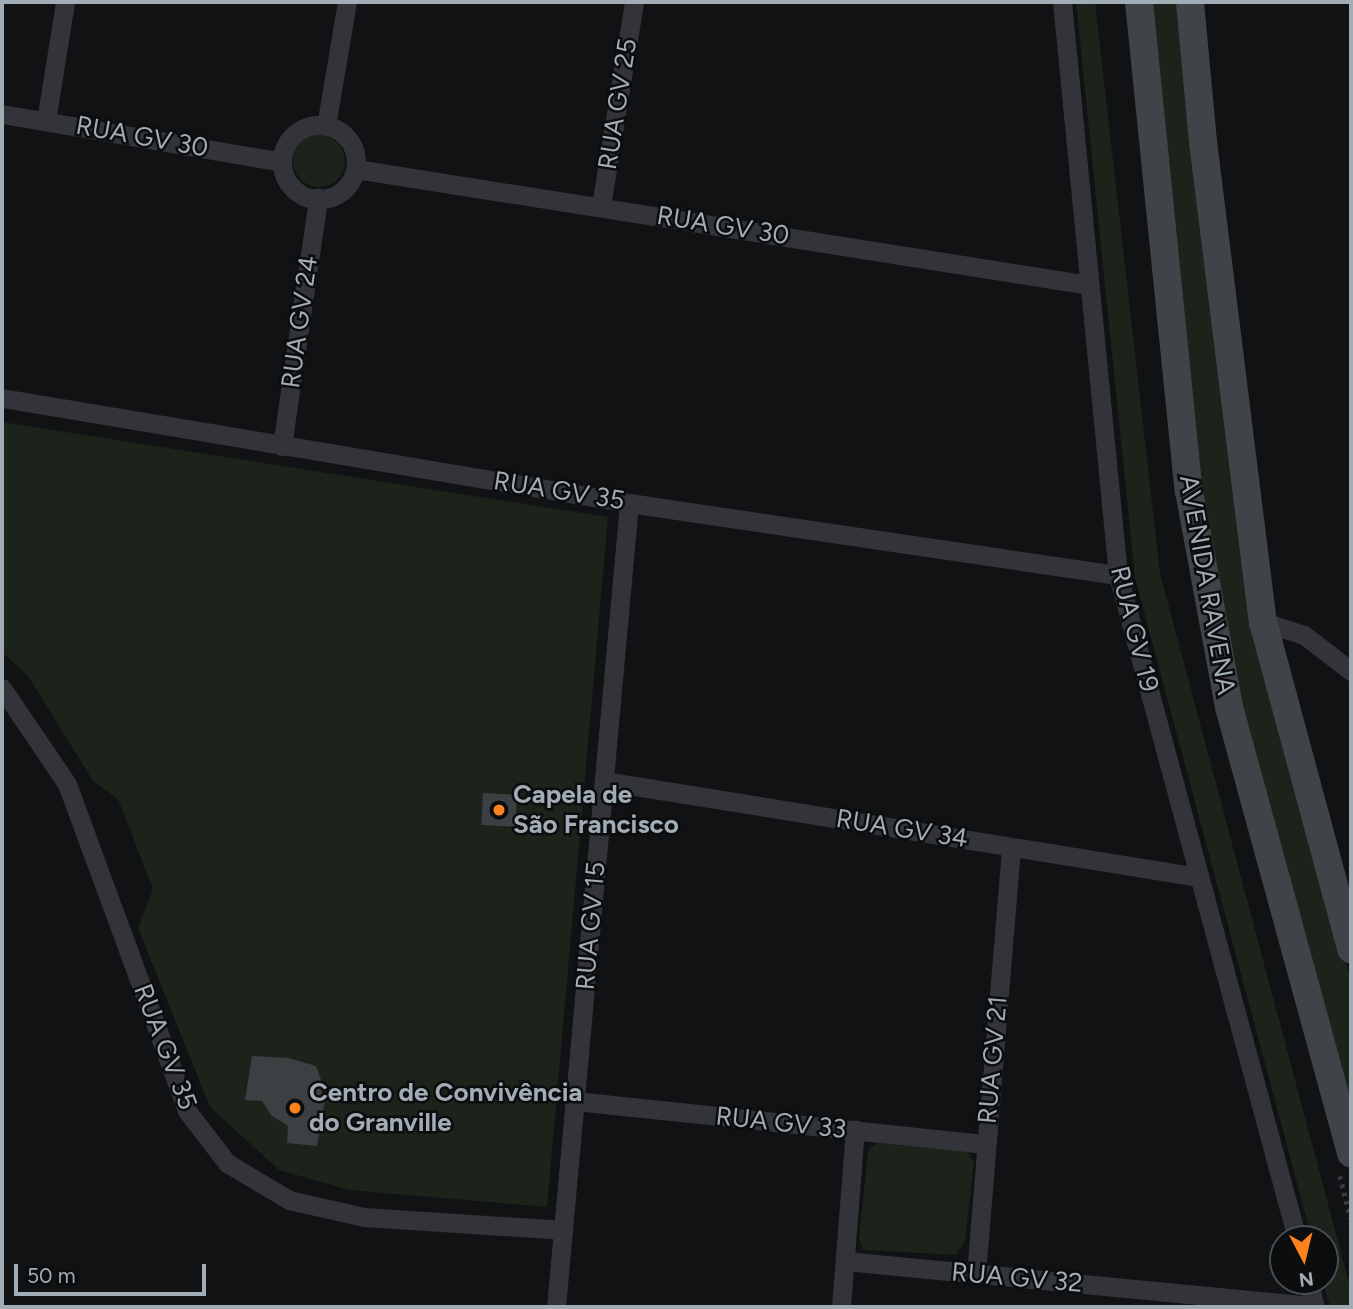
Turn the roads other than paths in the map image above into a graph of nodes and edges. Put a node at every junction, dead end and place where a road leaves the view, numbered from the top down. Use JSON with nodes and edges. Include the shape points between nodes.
{"nodes":[{"id":1,"x":65,"y":2,"type":"edge"},
{"id":2,"x":346,"y":2,"type":"edge"},
{"id":3,"x":634,"y":2,"type":"edge"},
{"id":4,"x":1062,"y":2,"type":"edge"},
{"id":5,"x":1139,"y":2,"type":"edge"},
{"id":6,"x":1190,"y":2,"type":"edge"},
{"id":7,"x":2,"y":114,"type":"edge"},
{"id":8,"x":46,"y":121,"type":"junction"},
{"id":9,"x":326,"y":126,"type":"junction"},
{"id":10,"x":282,"y":162,"type":"junction"},
{"id":11,"x":356,"y":169,"type":"junction"},
{"id":12,"x":317,"y":198,"type":"junction"},
{"id":13,"x":601,"y":206,"type":"junction"},
{"id":14,"x":1088,"y":285,"type":"junction"},
{"id":15,"x":2,"y":398,"type":"edge"},
{"id":16,"x":282,"y":446,"type":"junction"},
{"id":17,"x":629,"y":503,"type":"junction"},
{"id":18,"x":1118,"y":575,"type":"junction"},
{"id":19,"x":1263,"y":622,"type":"junction"},
{"id":20,"x":1351,"y":671,"type":"edge"},
{"id":21,"x":2,"y":688,"type":"edge"},
{"id":22,"x":604,"y":781,"type":"junction"},
{"id":23,"x":1011,"y":847,"type":"junction"},
{"id":24,"x":1199,"y":877,"type":"junction"},
{"id":25,"x":1351,"y":949,"type":"edge"},
{"id":26,"x":575,"y":1101,"type":"junction"},
{"id":27,"x":855,"y":1130,"type":"junction"},
{"id":28,"x":986,"y":1144,"type":"junction"},
{"id":29,"x":1351,"y":1154,"type":"edge"},
{"id":30,"x":1293,"y":1225,"type":"edge"},
{"id":31,"x":563,"y":1230,"type":"junction"},
{"id":32,"x":845,"y":1261,"type":"junction"},
{"id":33,"x":975,"y":1274,"type":"junction"},
{"id":34,"x":556,"y":1307,"type":"edge"},
{"id":35,"x":841,"y":1307,"type":"edge"},
{"id":36,"x":1315,"y":1307,"type":"edge"}],
"edges":[{"from":1,"to":8,"type":"street"},
{"from":2,"to":9,"type":"street"},
{"from":3,"to":13,"type":"street","name":"RUA GV 25"},
{"from":4,"to":14,"type":"street","name":"RUA GV 19"},
{"from":5,"to":29,"type":"main road","name":"AVENIDA RAVENA","via":[[1194,518],[1229,707]]},
{"from":6,"to":19,"type":"main road","name":"AVENIDA RAVENA"},
{"from":7,"to":8,"type":"street","name":"RUA GV 30"},
{"from":8,"to":10,"type":"street","name":"RUA GV 30"},
{"from":9,"to":10,"type":"street","via":[[313,126],[293,136]]},
{"from":9,"to":11,"type":"street","via":[[346,137]]},
{"from":10,"to":12,"type":"street","via":[[296,190]]},
{"from":11,"to":12,"type":"street","via":[[345,188]]},
{"from":11,"to":13,"type":"street","name":"RUA GV 30"},
{"from":12,"to":16,"type":"street","name":"RUA GV 24"},
{"from":13,"to":14,"type":"street","name":"RUA GV 30"},
{"from":14,"to":18,"type":"street","name":"RUA GV 19"},
{"from":15,"to":16,"type":"street","name":"RUA GV 35"},
{"from":16,"to":17,"type":"street","name":"RUA GV 35"},
{"from":17,"to":18,"type":"street","name":"RUA GV 35"},
{"from":17,"to":22,"type":"street","name":"RUA GV 15"},
{"from":18,"to":24,"type":"street","name":"RUA GV 19"},
{"from":19,"to":20,"type":"street","via":[[1304,635]]},
{"from":19,"to":25,"type":"main road","name":"AVENIDA RAVENA"},
{"from":21,"to":31,"type":"street","name":"RUA GV 35","via":[[67,784],[187,1111],[227,1163],[289,1199],[364,1217]]},
{"from":22,"to":23,"type":"street","name":"RUA GV 34"},
{"from":22,"to":26,"type":"street","name":"RUA GV 15"},
{"from":23,"to":24,"type":"street","name":"RUA GV 34"},
{"from":23,"to":28,"type":"street","name":"RUA GV 21"},
{"from":24,"to":30,"type":"street","name":"RUA GV 19"},
{"from":26,"to":27,"type":"street","name":"RUA GV 33"},
{"from":26,"to":31,"type":"street","name":"RUA GV 15"},
{"from":27,"to":28,"type":"street","name":"RUA GV 33"},
{"from":27,"to":32,"type":"street"},
{"from":28,"to":33,"type":"street","name":"RUA GV 21"},
{"from":31,"to":34,"type":"street","name":"RUA GV 15"},
{"from":32,"to":33,"type":"street","name":"RUA GV 32"},
{"from":32,"to":35,"type":"street"},
{"from":33,"to":36,"type":"street","name":"RUA GV 32"}]}
